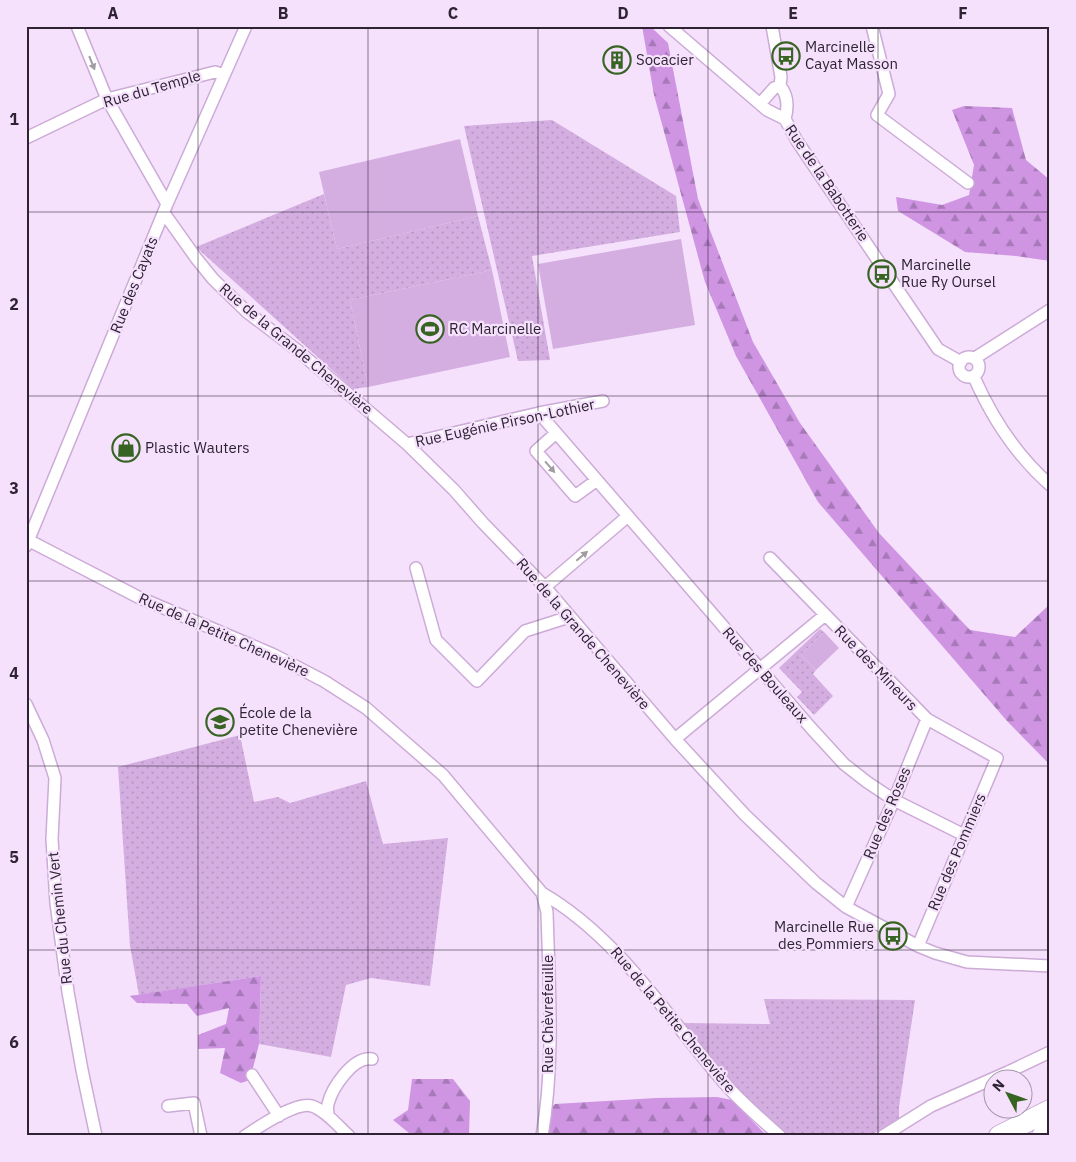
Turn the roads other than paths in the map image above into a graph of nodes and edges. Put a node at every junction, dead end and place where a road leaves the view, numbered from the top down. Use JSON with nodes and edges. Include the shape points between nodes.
{"nodes":[{"id":1,"x":77,"y":26,"type":"edge"},
{"id":2,"x":246,"y":26,"type":"edge"},
{"id":3,"x":669,"y":26,"type":"edge"},
{"id":4,"x":772,"y":26,"type":"edge"},
{"id":5,"x":872,"y":26,"type":"edge"},
{"id":6,"x":224,"y":75,"type":"junction"},
{"id":7,"x":780,"y":86,"type":"junction"},
{"id":8,"x":107,"y":99,"type":"junction"},
{"id":9,"x":760,"y":104,"type":"junction"},
{"id":10,"x":785,"y":119,"type":"junction"},
{"id":11,"x":26,"y":138,"type":"edge"},
{"id":12,"x":968,"y":184,"type":"dead end"},
{"id":13,"x":165,"y":208,"type":"junction"},
{"id":14,"x":1050,"y":310,"type":"edge"},
{"id":15,"x":975,"y":358,"type":"junction"},
{"id":16,"x":961,"y":362,"type":"junction"},
{"id":17,"x":974,"y":377,"type":"junction"},
{"id":18,"x":604,"y":401,"type":"dead end"},
{"id":19,"x":539,"y":413,"type":"junction"},
{"id":20,"x":556,"y":433,"type":"junction"},
{"id":21,"x":407,"y":444,"type":"junction"},
{"id":22,"x":597,"y":480,"type":"junction"},
{"id":23,"x":1050,"y":485,"type":"edge"},
{"id":24,"x":628,"y":516,"type":"junction"},
{"id":25,"x":27,"y":542,"type":"edge"},
{"id":26,"x":770,"y":558,"type":"dead end"},
{"id":27,"x":416,"y":568,"type":"dead end"},
{"id":28,"x":545,"y":587,"type":"junction"},
{"id":29,"x":825,"y":615,"type":"junction"},
{"id":30,"x":569,"y":617,"type":"junction"},
{"id":31,"x":760,"y":669,"type":"junction"},
{"id":32,"x":26,"y":704,"type":"edge"},
{"id":33,"x":927,"y":719,"type":"junction"},
{"id":34,"x":675,"y":739,"type":"junction"},
{"id":35,"x":997,"y":758,"type":"joint"},
{"id":36,"x":894,"y":800,"type":"junction"},
{"id":37,"x":964,"y":835,"type":"junction"},
{"id":38,"x":542,"y":893,"type":"junction"},
{"id":39,"x":846,"y":907,"type":"junction"},
{"id":40,"x":918,"y":946,"type":"junction"},
{"id":41,"x":1050,"y":966,"type":"edge"},
{"id":42,"x":1050,"y":1052,"type":"edge"},
{"id":43,"x":372,"y":1059,"type":"dead end"},
{"id":44,"x":252,"y":1075,"type":"dead end"},
{"id":45,"x":168,"y":1106,"type":"dead end"},
{"id":46,"x":1050,"y":1110,"type":"edge"},
{"id":47,"x":279,"y":1116,"type":"junction"},
{"id":48,"x":328,"y":1116,"type":"junction"},
{"id":49,"x":1050,"y":1132,"type":"edge"},
{"id":50,"x":96,"y":1136,"type":"edge"},
{"id":51,"x":201,"y":1136,"type":"edge"},
{"id":52,"x":245,"y":1136,"type":"edge"},
{"id":53,"x":349,"y":1136,"type":"edge"},
{"id":54,"x":542,"y":1136,"type":"edge"},
{"id":55,"x":780,"y":1136,"type":"edge"},
{"id":56,"x":883,"y":1136,"type":"edge"},
{"id":57,"x":999,"y":1136,"type":"edge"},
{"id":58,"x":1042,"y":1136,"type":"edge"}],
"edges":[{"from":1,"to":8,"type":"street","name":"Rue de la Grande Chenevière","one_way":true},
{"from":2,"to":6,"type":"street","name":"Rue des Cayats"},
{"from":3,"to":9,"type":"street","name":"Rue de la Babotterie"},
{"from":4,"to":7,"type":"street"},
{"from":5,"to":12,"type":"street","via":[[889,94],[877,114]]},
{"from":6,"to":8,"type":"street","name":"Rue du Temple","via":[[215,72],[203,74]]},
{"from":6,"to":13,"type":"street","name":"Rue des Cayats"},
{"from":7,"to":9,"type":"street","via":[[774,88]]},
{"from":7,"to":10,"type":"street","via":[[786,96]]},
{"from":8,"to":11,"type":"street","name":"Rue du Temple"},
{"from":8,"to":13,"type":"street","name":"Rue de la Grande Chenevière"},
{"from":9,"to":10,"type":"street","name":"Rue de la Babotterie"},
{"from":10,"to":16,"type":"street","name":"Rue de la Babotterie","via":[[938,349]]},
{"from":13,"to":21,"type":"street","name":"Rue de la Grande Chenevière","via":[[213,279],[247,312],[297,350]]},
{"from":13,"to":25,"type":"street","name":"Rue des Cayats"},
{"from":14,"to":15,"type":"street"},
{"from":15,"to":16,"type":"street","via":[[968,357]]},
{"from":15,"to":17,"type":"street","via":[[980,367]]},
{"from":16,"to":17,"type":"street","via":[[959,369],[963,375]]},
{"from":17,"to":23,"type":"street","via":[[1008,438],[1032,469]]},
{"from":18,"to":19,"type":"street","name":"Rue Eugénie Pirson-Lothier"},
{"from":19,"to":20,"type":"street","name":"Rue des Bouleaux"},
{"from":19,"to":21,"type":"street","name":"Rue Eugénie Pirson-Lothier"},
{"from":20,"to":22,"type":"street","name":"Rue des Bouleaux"},
{"from":20,"to":22,"type":"street","one_way":true,"via":[[536,451],[575,496]]},
{"from":21,"to":28,"type":"street","name":"Rue de la Grande Chenevière"},
{"from":22,"to":24,"type":"street","name":"Rue des Bouleaux"},
{"from":28,"to":24,"type":"street","one_way":true},
{"from":24,"to":31,"type":"street","name":"Rue des Bouleaux"},
{"from":25,"to":38,"type":"street","name":"Rue de la Petite Chenevière","via":[[138,597],[272,654],[366,708],[443,775]]},
{"from":26,"to":29,"type":"street","name":"Rue des Mineurs"},
{"from":27,"to":30,"type":"street","via":[[436,640],[477,681],[525,631]]},
{"from":28,"to":30,"type":"street","name":"Rue de la Grande Chenevière"},
{"from":29,"to":31,"type":"street"},
{"from":29,"to":33,"type":"street","name":"Rue des Mineurs"},
{"from":30,"to":34,"type":"street","name":"Rue de la Grande Chenevière"},
{"from":31,"to":34,"type":"street"},
{"from":31,"to":36,"type":"street","name":"Rue des Bouleaux","via":[[844,764]]},
{"from":32,"to":50,"type":"street","name":"Rue du Chemin Vert","via":[[55,778],[52,839],[56,903],[68,992]]},
{"from":33,"to":35,"type":"street","name":"Rue des Mineurs"},
{"from":33,"to":36,"type":"street","name":"Rue des Roses"},
{"from":34,"to":39,"type":"street","name":"Rue de la Grande Chenevière","via":[[744,815]]},
{"from":35,"to":37,"type":"street","name":"Rue des Pommiers"},
{"from":36,"to":37,"type":"street","name":"Rue des Bouleaux"},
{"from":36,"to":39,"type":"street","name":"Rue des Roses"},
{"from":37,"to":40,"type":"street","name":"Rue des Pommiers"},
{"from":38,"to":54,"type":"street","name":"Rue Chèvrefeuille","via":[[547,912],[550,1035]]},
{"from":38,"to":55,"type":"street","name":"Rue de la Petite Chenevière","via":[[562,905],[615,950],[729,1088]]},
{"from":39,"to":40,"type":"street","name":"Rue de la Grande Chenevière"},
{"from":40,"to":41,"type":"street","name":"Rue de la Grande Chenevière","via":[[967,962]]},
{"from":42,"to":56,"type":"street","via":[[931,1106]]},
{"from":43,"to":48,"type":"street","via":[[366,1058],[355,1064],[345,1074],[334,1089]]},
{"from":44,"to":47,"type":"street"},
{"from":45,"to":51,"type":"street","via":[[194,1103]]},
{"from":46,"to":57,"type":"highway"},
{"from":47,"to":48,"type":"street","via":[[310,1105]]},
{"from":47,"to":52,"type":"street"},
{"from":48,"to":53,"type":"street"},
{"from":49,"to":58,"type":"highway"}]}
